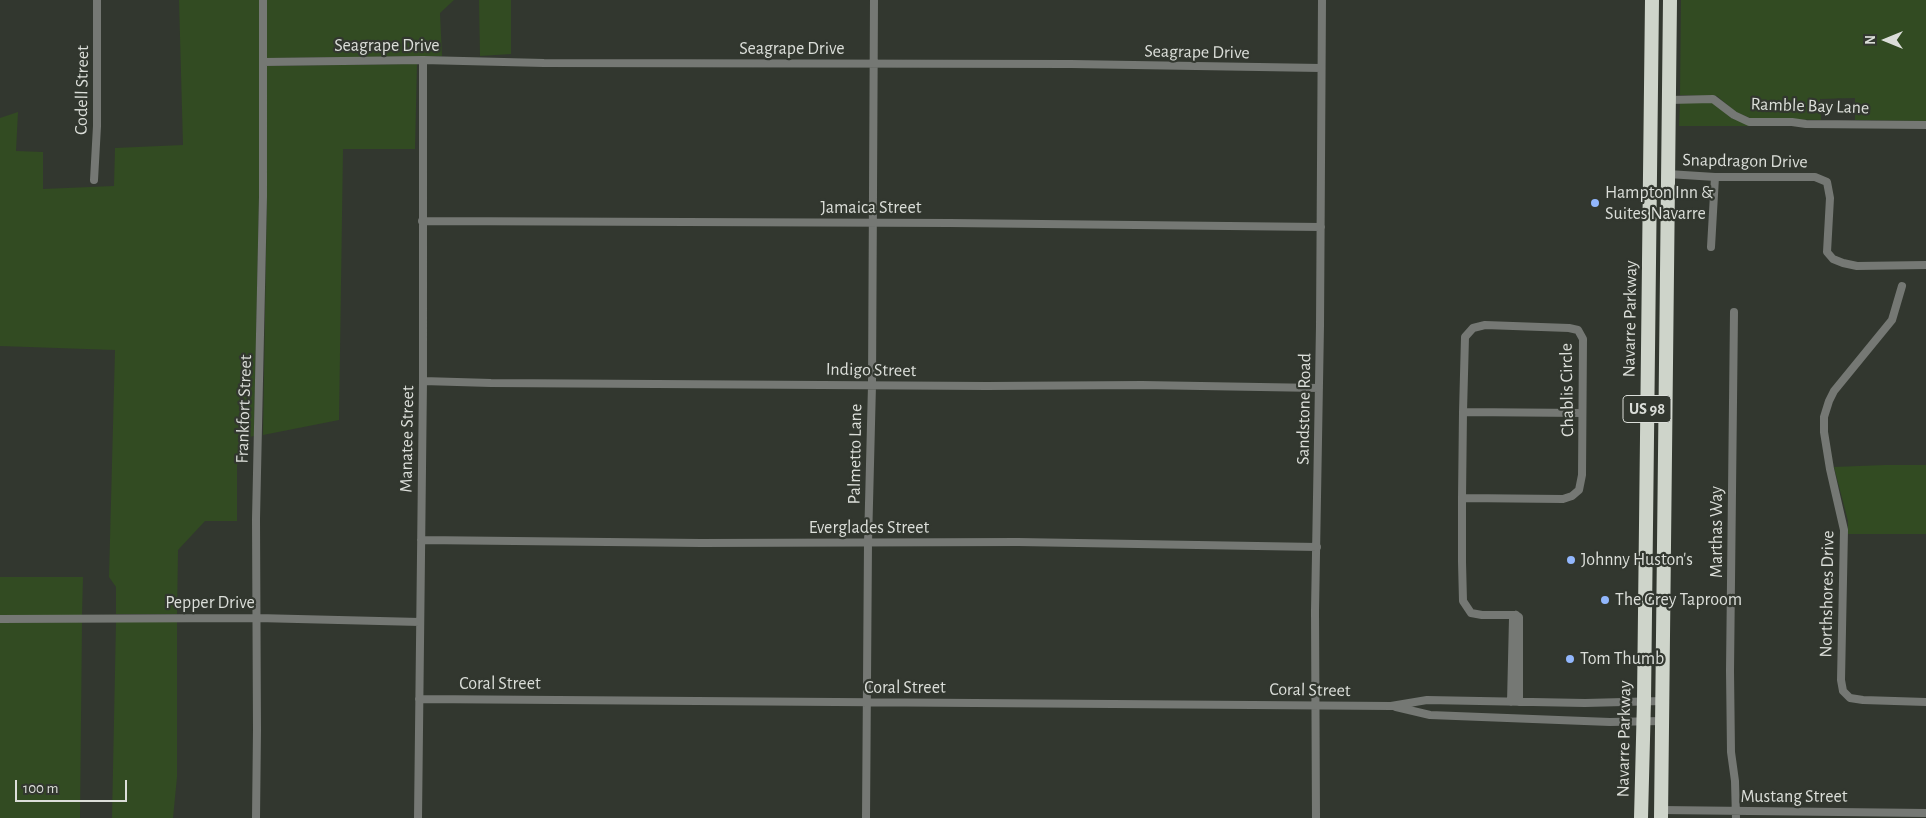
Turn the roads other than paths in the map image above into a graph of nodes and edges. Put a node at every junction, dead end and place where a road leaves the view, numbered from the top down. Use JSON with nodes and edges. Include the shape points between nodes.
{"nodes":[{"id":1,"x":97,"y":0,"type":"edge"},
{"id":2,"x":263,"y":0,"type":"edge"},
{"id":3,"x":874,"y":0,"type":"edge"},
{"id":4,"x":1322,"y":0,"type":"edge"},
{"id":5,"x":1652,"y":0,"type":"edge"},
{"id":6,"x":1670,"y":0,"type":"edge"},
{"id":7,"x":423,"y":60,"type":"junction"},
{"id":8,"x":263,"y":62,"type":"junction"},
{"id":9,"x":873,"y":63,"type":"junction"},
{"id":10,"x":1321,"y":68,"type":"junction"},
{"id":11,"x":1669,"y":100,"type":"junction"},
{"id":12,"x":1926,"y":125,"type":"edge"},
{"id":13,"x":1668,"y":174,"type":"junction"},
{"id":14,"x":1715,"y":177,"type":"junction"},
{"id":15,"x":94,"y":180,"type":"dead end"},
{"id":16,"x":422,"y":221,"type":"junction"},
{"id":17,"x":872,"y":223,"type":"junction"},
{"id":18,"x":1321,"y":227,"type":"junction"},
{"id":19,"x":1711,"y":247,"type":"dead end"},
{"id":20,"x":1926,"y":265,"type":"edge"},
{"id":21,"x":1902,"y":286,"type":"dead end"},
{"id":22,"x":1734,"y":312,"type":"dead end"},
{"id":23,"x":423,"y":381,"type":"junction"},
{"id":24,"x":872,"y":385,"type":"junction"},
{"id":25,"x":1319,"y":388,"type":"junction"},
{"id":26,"x":1463,"y":412,"type":"junction"},
{"id":27,"x":1582,"y":413,"type":"junction"},
{"id":28,"x":1462,"y":498,"type":"junction"},
{"id":29,"x":1646,"y":502,"type":"junction"},
{"id":30,"x":1665,"y":503,"type":"junction"},
{"id":31,"x":421,"y":540,"type":"junction"},
{"id":32,"x":868,"y":543,"type":"junction"},
{"id":33,"x":1317,"y":547,"type":"junction"},
{"id":34,"x":256,"y":618,"type":"junction"},
{"id":35,"x":0,"y":619,"type":"edge"},
{"id":36,"x":420,"y":622,"type":"junction"},
{"id":37,"x":419,"y":699,"type":"junction"},
{"id":38,"x":1644,"y":700,"type":"junction"},
{"id":39,"x":1662,"y":701,"type":"junction"},
{"id":40,"x":1515,"y":702,"type":"junction"},
{"id":41,"x":1926,"y":702,"type":"edge"},
{"id":42,"x":867,"y":703,"type":"junction"},
{"id":43,"x":1316,"y":705,"type":"junction"},
{"id":44,"x":1391,"y":706,"type":"junction"},
{"id":45,"x":1662,"y":721,"type":"junction"},
{"id":46,"x":1644,"y":722,"type":"junction"},
{"id":47,"x":1926,"y":813,"type":"edge"},
{"id":48,"x":1661,"y":814,"type":"edge"},
{"id":49,"x":1736,"y":815,"type":"edge"},
{"id":50,"x":256,"y":818,"type":"edge"},
{"id":51,"x":418,"y":818,"type":"edge"},
{"id":52,"x":866,"y":818,"type":"edge"},
{"id":53,"x":1316,"y":818,"type":"edge"},
{"id":54,"x":1641,"y":818,"type":"edge"}],
"edges":[{"from":1,"to":15,"type":"street","name":"Codell Street"},
{"from":2,"to":8,"type":"street","name":"Frankfort Street"},
{"from":3,"to":9,"type":"street","name":"Palmetto Lane"},
{"from":4,"to":10,"type":"street","name":"Sandstone Road"},
{"from":5,"to":29,"type":"highway","name":"Navarre Parkway","number":"US 98"},
{"from":6,"to":11,"type":"highway","name":"Navarre Parkway","number":"US 98"},
{"from":7,"to":8,"type":"street","name":"Seagrape Drive"},
{"from":7,"to":9,"type":"street","name":"Seagrape Drive"},
{"from":7,"to":16,"type":"street","name":"Manatee Street"},
{"from":8,"to":34,"type":"street","name":"Frankfort Street"},
{"from":9,"to":10,"type":"street","name":"Seagrape Drive"},
{"from":9,"to":17,"type":"street","name":"Palmetto Lane"},
{"from":10,"to":18,"type":"street","name":"Sandstone Road"},
{"from":11,"to":12,"type":"street","name":"Ramble Bay Lane","via":[[1716,100],[1749,122]]},
{"from":11,"to":13,"type":"highway","name":"Navarre Parkway","number":"US 98"},
{"from":13,"to":14,"type":"street","name":"Snapdragon Drive"},
{"from":13,"to":30,"type":"highway","name":"Navarre Parkway","number":"US 98"},
{"from":14,"to":19,"type":"street"},
{"from":14,"to":20,"type":"street","name":"Snapdragon Drive","via":[[1816,177],[1827,182],[1830,198],[1827,252],[1832,259],[1857,266]]},
{"from":16,"to":17,"type":"street","name":"Jamaica Street"},
{"from":16,"to":23,"type":"street","name":"Manatee Street"},
{"from":17,"to":18,"type":"street","name":"Jamaica Street"},
{"from":17,"to":24,"type":"street","name":"Palmetto Lane"},
{"from":18,"to":25,"type":"street","name":"Sandstone Road"},
{"from":21,"to":41,"type":"street","name":"Northshores Drive","via":[[1892,320],[1834,391],[1824,417],[1824,432],[1844,530],[1843,692],[1850,698],[1863,700]]},
{"from":22,"to":49,"type":"street","name":"Marthas Way","via":[[1730,671]]},
{"from":23,"to":24,"type":"street","name":"Indigo Street"},
{"from":23,"to":31,"type":"street","name":"Manatee Street"},
{"from":24,"to":25,"type":"street","name":"Indigo Street"},
{"from":24,"to":32,"type":"street","name":"Palmetto Lane"},
{"from":25,"to":33,"type":"street","name":"Sandstone Road"},
{"from":26,"to":27,"type":"street"},
{"from":26,"to":27,"type":"street","name":"Chablis Circle","via":[[1465,337],[1473,328],[1485,325],[1578,330],[1583,339]]},
{"from":26,"to":28,"type":"street","name":"Chablis Circle"},
{"from":27,"to":28,"type":"street","name":"Chablis Circle","via":[[1582,475],[1575,494],[1563,499]]},
{"from":28,"to":40,"type":"street","name":"Chablis Circle","via":[[1463,598],[1471,613],[1516,615],[1513,618]]},
{"from":29,"to":30,"type":"street"},
{"from":29,"to":38,"type":"highway","name":"Navarre Parkway","number":"US 98"},
{"from":30,"to":39,"type":"highway","name":"Navarre Parkway","number":"US 98"},
{"from":31,"to":32,"type":"street","name":"Everglades Street"},
{"from":31,"to":36,"type":"street","name":"Manatee Street"},
{"from":32,"to":33,"type":"street","name":"Everglades Street"},
{"from":32,"to":42,"type":"street","name":"Palmetto Lane"},
{"from":33,"to":43,"type":"street","name":"Sandstone Road"},
{"from":34,"to":35,"type":"street","name":"Pepper Drive"},
{"from":34,"to":36,"type":"street","name":"Pepper Drive"},
{"from":34,"to":50,"type":"street","name":"Frankfort Street"},
{"from":36,"to":37,"type":"street","name":"Manatee Street"},
{"from":37,"to":42,"type":"street","name":"Coral Street"},
{"from":37,"to":51,"type":"street","name":"Manatee Street"},
{"from":38,"to":39,"type":"street","name":"Coral Street"},
{"from":38,"to":40,"type":"street","name":"Coral Street"},
{"from":38,"to":46,"type":"highway","name":"Navarre Parkway","number":"US 98"},
{"from":39,"to":45,"type":"highway","name":"Navarre Parkway","number":"US 98"},
{"from":40,"to":44,"type":"street","name":"Coral Street","via":[[1427,700]]},
{"from":42,"to":43,"type":"street","name":"Coral Street"},
{"from":42,"to":52,"type":"street","name":"Palmetto Lane"},
{"from":43,"to":44,"type":"street","name":"Coral Street"},
{"from":43,"to":53,"type":"street","name":"Sandstone Road"},
{"from":44,"to":46,"type":"street","name":"Coral Street","via":[[1430,715]]},
{"from":45,"to":46,"type":"street","name":"Coral Street"},
{"from":45,"to":48,"type":"highway","name":"Navarre Parkway","number":"US 98"},
{"from":46,"to":54,"type":"highway","name":"Navarre Parkway","number":"US 98"},
{"from":47,"to":49,"type":"street","name":"Mustang Street"},
{"from":48,"to":49,"type":"street","name":"Mustang Street"}]}
